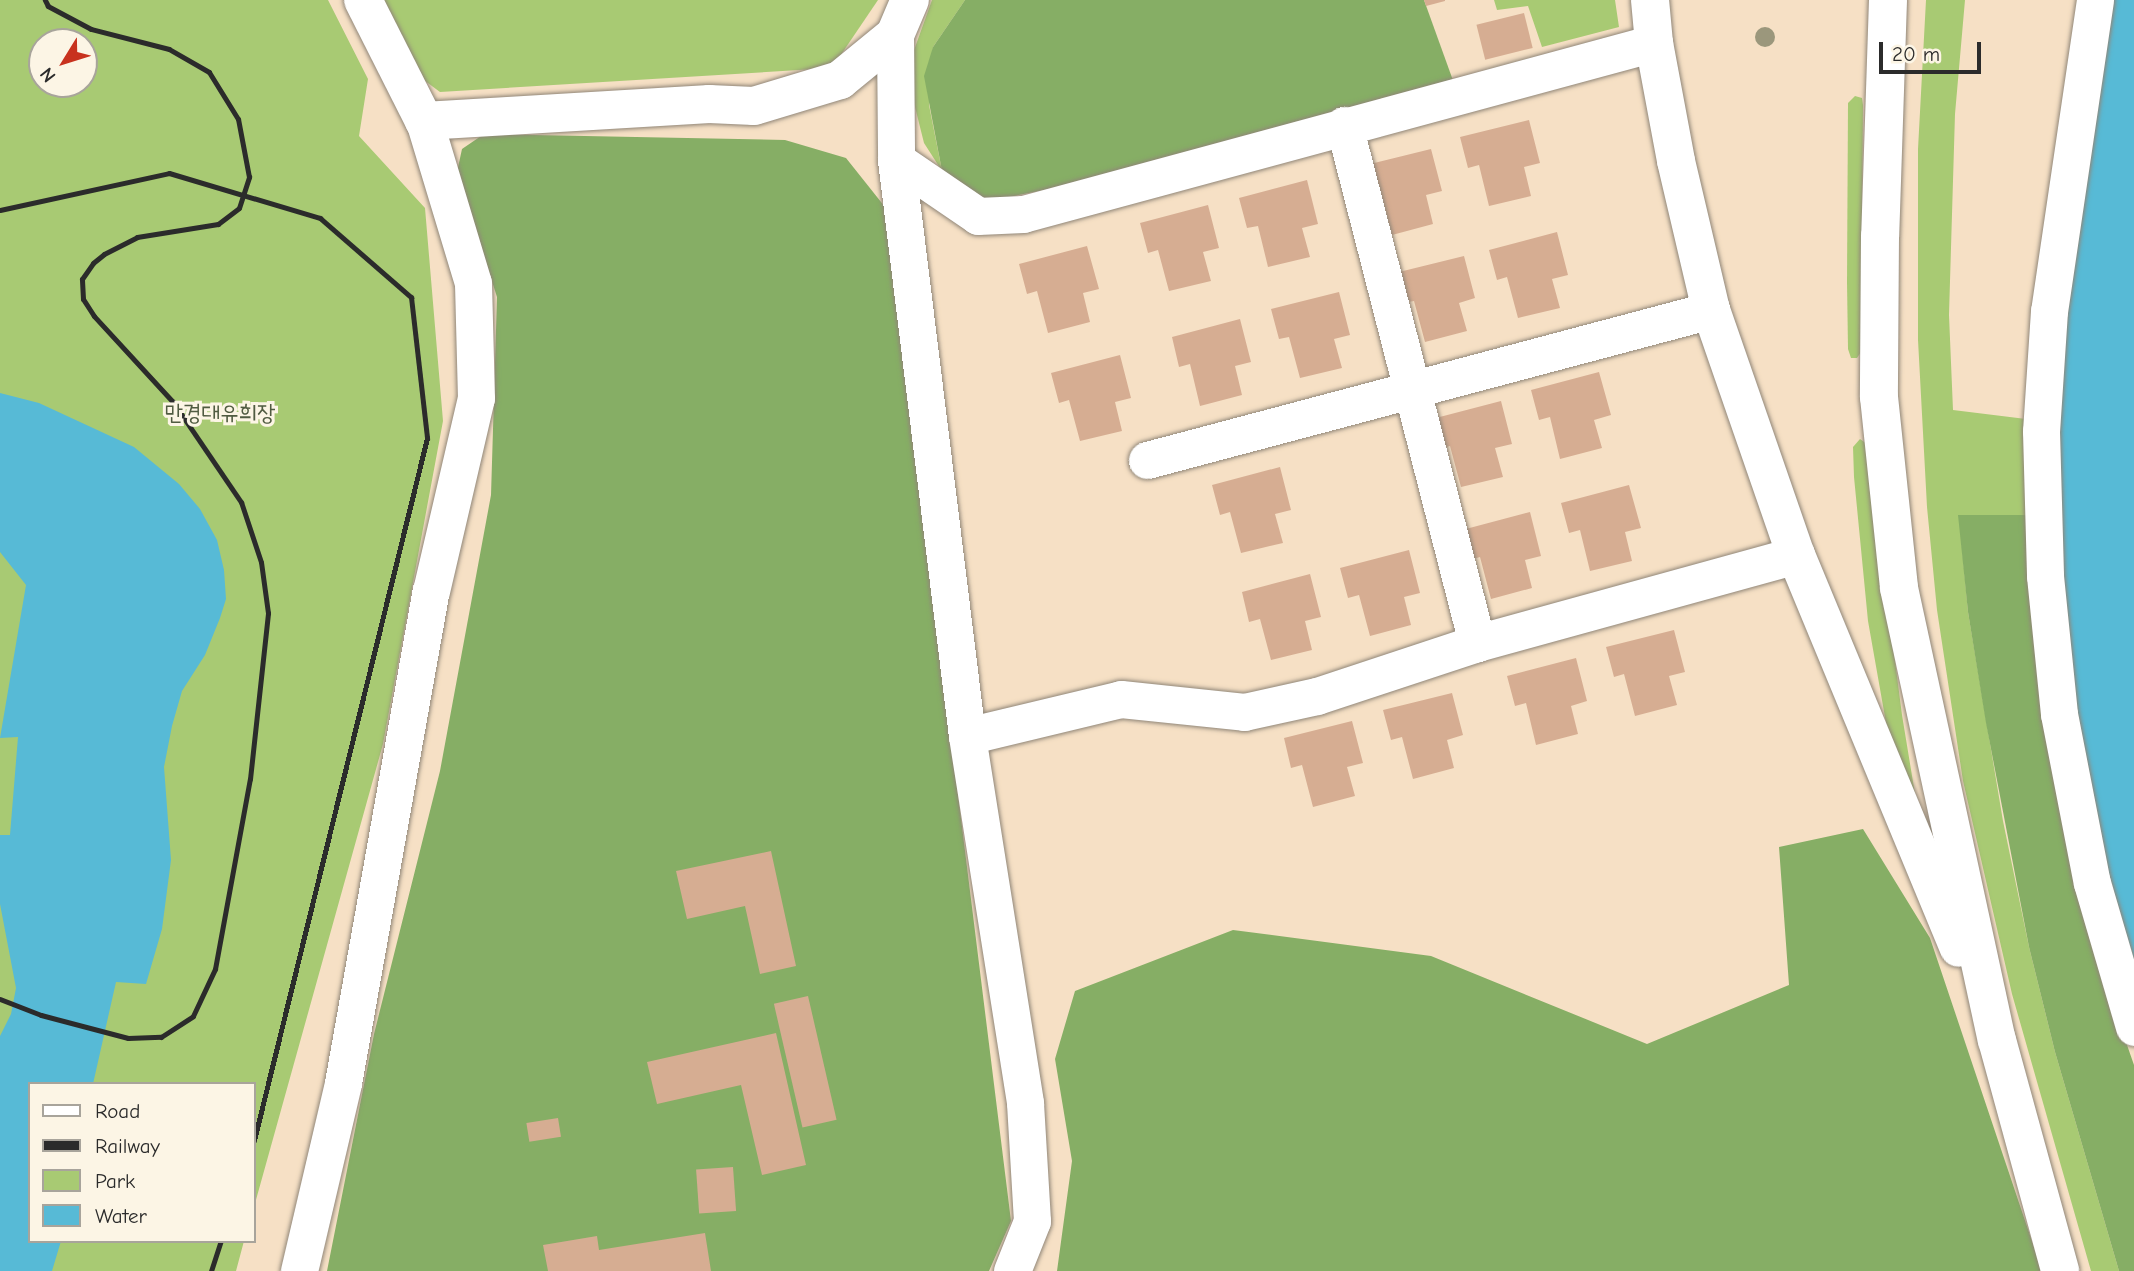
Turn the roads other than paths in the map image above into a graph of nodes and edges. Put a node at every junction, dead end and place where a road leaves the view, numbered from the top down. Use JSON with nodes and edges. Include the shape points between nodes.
{"nodes":[{"id":1,"x":363,"y":0,"type":"edge"},
{"id":2,"x":910,"y":0,"type":"edge"},
{"id":3,"x":1650,"y":0,"type":"edge"},
{"id":4,"x":1888,"y":0,"type":"edge"},
{"id":5,"x":2095,"y":0,"type":"edge"},
{"id":6,"x":895,"y":35,"type":"junction"},
{"id":7,"x":1654,"y":43,"type":"junction"},
{"id":8,"x":424,"y":121,"type":"junction"},
{"id":9,"x":1343,"y":125,"type":"junction"},
{"id":10,"x":896,"y":160,"type":"junction"},
{"id":11,"x":1711,"y":310,"type":"junction"},
{"id":12,"x":1412,"y":389,"type":"junction"},
{"id":13,"x":1147,"y":460,"type":"dead end"},
{"id":14,"x":1796,"y":555,"type":"junction"},
{"id":15,"x":1477,"y":643,"type":"junction"},
{"id":16,"x":967,"y":736,"type":"junction"},
{"id":17,"x":2134,"y":1027,"type":"edge"},
{"id":18,"x":1997,"y":1040,"type":"junction"},
{"id":19,"x":1019,"y":1266,"type":"edge"},
{"id":20,"x":299,"y":1271,"type":"edge"},
{"id":21,"x":2060,"y":1271,"type":"edge"}],
"edges":[{"from":1,"to":8,"type":"main road"},
{"from":2,"to":6,"type":"main road"},
{"from":3,"to":7,"type":"main road"},
{"from":4,"to":18,"type":"main road","via":[[1879,397],[1899,588]]},
{"from":5,"to":17,"type":"street","via":[[2049,311],[2041,431],[2045,576],[2059,714],[2092,883]]},
{"from":6,"to":8,"type":"main road","via":[[840,80],[754,106],[709,104]]},
{"from":6,"to":10,"type":"street"},
{"from":7,"to":9,"type":"street"},
{"from":7,"to":11,"type":"main road"},
{"from":8,"to":20,"type":"street","via":[[473,283],[476,398],[431,591],[343,1083]]},
{"from":9,"to":10,"type":"street","via":[[1023,214],[978,216]]},
{"from":9,"to":12,"type":"street"},
{"from":10,"to":16,"type":"street"},
{"from":11,"to":12,"type":"street"},
{"from":11,"to":14,"type":"main road"},
{"from":12,"to":13,"type":"street"},
{"from":12,"to":15,"type":"street"},
{"from":14,"to":15,"type":"street"},
{"from":14,"to":18,"type":"main road"},
{"from":15,"to":16,"type":"street","via":[[1317,696],[1244,712],[1121,698]]},
{"from":16,"to":19,"type":"street","via":[[1025,1103],[1032,1221]]},
{"from":18,"to":21,"type":"main road"}]}
